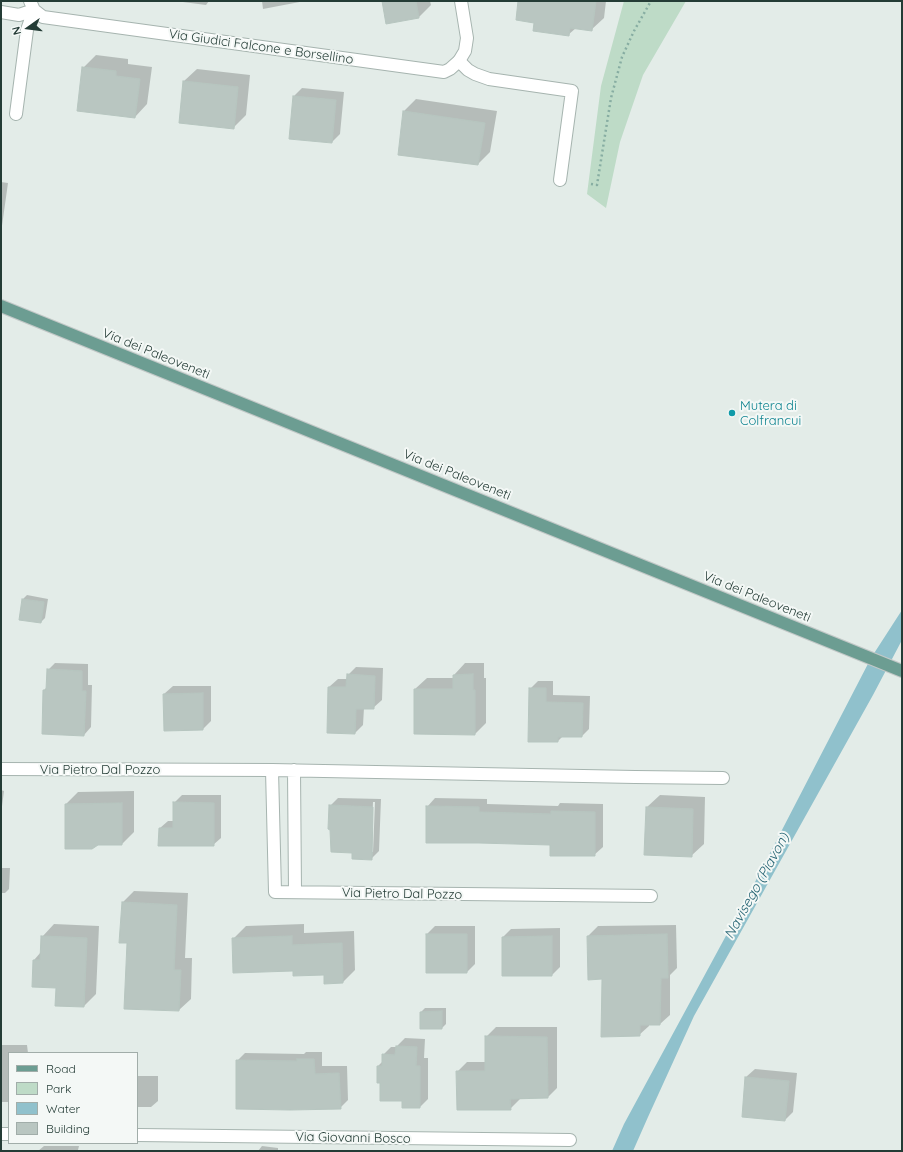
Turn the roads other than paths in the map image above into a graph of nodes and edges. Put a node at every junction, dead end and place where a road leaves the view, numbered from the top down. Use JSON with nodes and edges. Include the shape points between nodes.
{"nodes":[{"id":1,"x":461,"y":1,"type":"edge"},
{"id":2,"x":32,"y":6,"type":"edge"},
{"id":3,"x":1,"y":12,"type":"edge"},
{"id":4,"x":459,"y":61,"type":"junction"},
{"id":5,"x":16,"y":114,"type":"dead end"},
{"id":6,"x":560,"y":180,"type":"dead end"},
{"id":7,"x":1,"y":306,"type":"edge"},
{"id":8,"x":899,"y":670,"type":"edge"},
{"id":9,"x":1,"y":769,"type":"edge"},
{"id":10,"x":272,"y":770,"type":"junction"},
{"id":11,"x":294,"y":770,"type":"junction"},
{"id":12,"x":723,"y":778,"type":"dead end"},
{"id":13,"x":295,"y":892,"type":"junction"},
{"id":14,"x":651,"y":896,"type":"dead end"},
{"id":15,"x":138,"y":1135,"type":"edge"},
{"id":16,"x":570,"y":1140,"type":"dead end"}],
"edges":[{"from":1,"to":4,"type":"street","via":[[467,38],[465,51]]},
{"from":2,"to":3,"type":"street","via":[[19,15]]},
{"from":2,"to":4,"type":"street","name":"Via Giudici Falcone e Borsellino","via":[[43,18],[444,72]]},
{"from":2,"to":5,"type":"street"},
{"from":4,"to":6,"type":"street","via":[[468,70],[489,79],[572,91]]},
{"from":7,"to":8,"type":"main road","name":"Via dei Paleoveneti"},
{"from":9,"to":10,"type":"street","name":"Via Pietro Dal Pozzo"},
{"from":10,"to":11,"type":"street","name":"Via Pietro Dal Pozzo"},
{"from":10,"to":13,"type":"street","name":"Via Pietro Dal Pozzo","via":[[275,892]]},
{"from":11,"to":12,"type":"street","name":"Via Pietro Dal Pozzo"},
{"from":11,"to":13,"type":"street"},
{"from":13,"to":14,"type":"street","name":"Via Pietro Dal Pozzo"},
{"from":15,"to":16,"type":"street","name":"Via Giovanni Bosco"}]}
